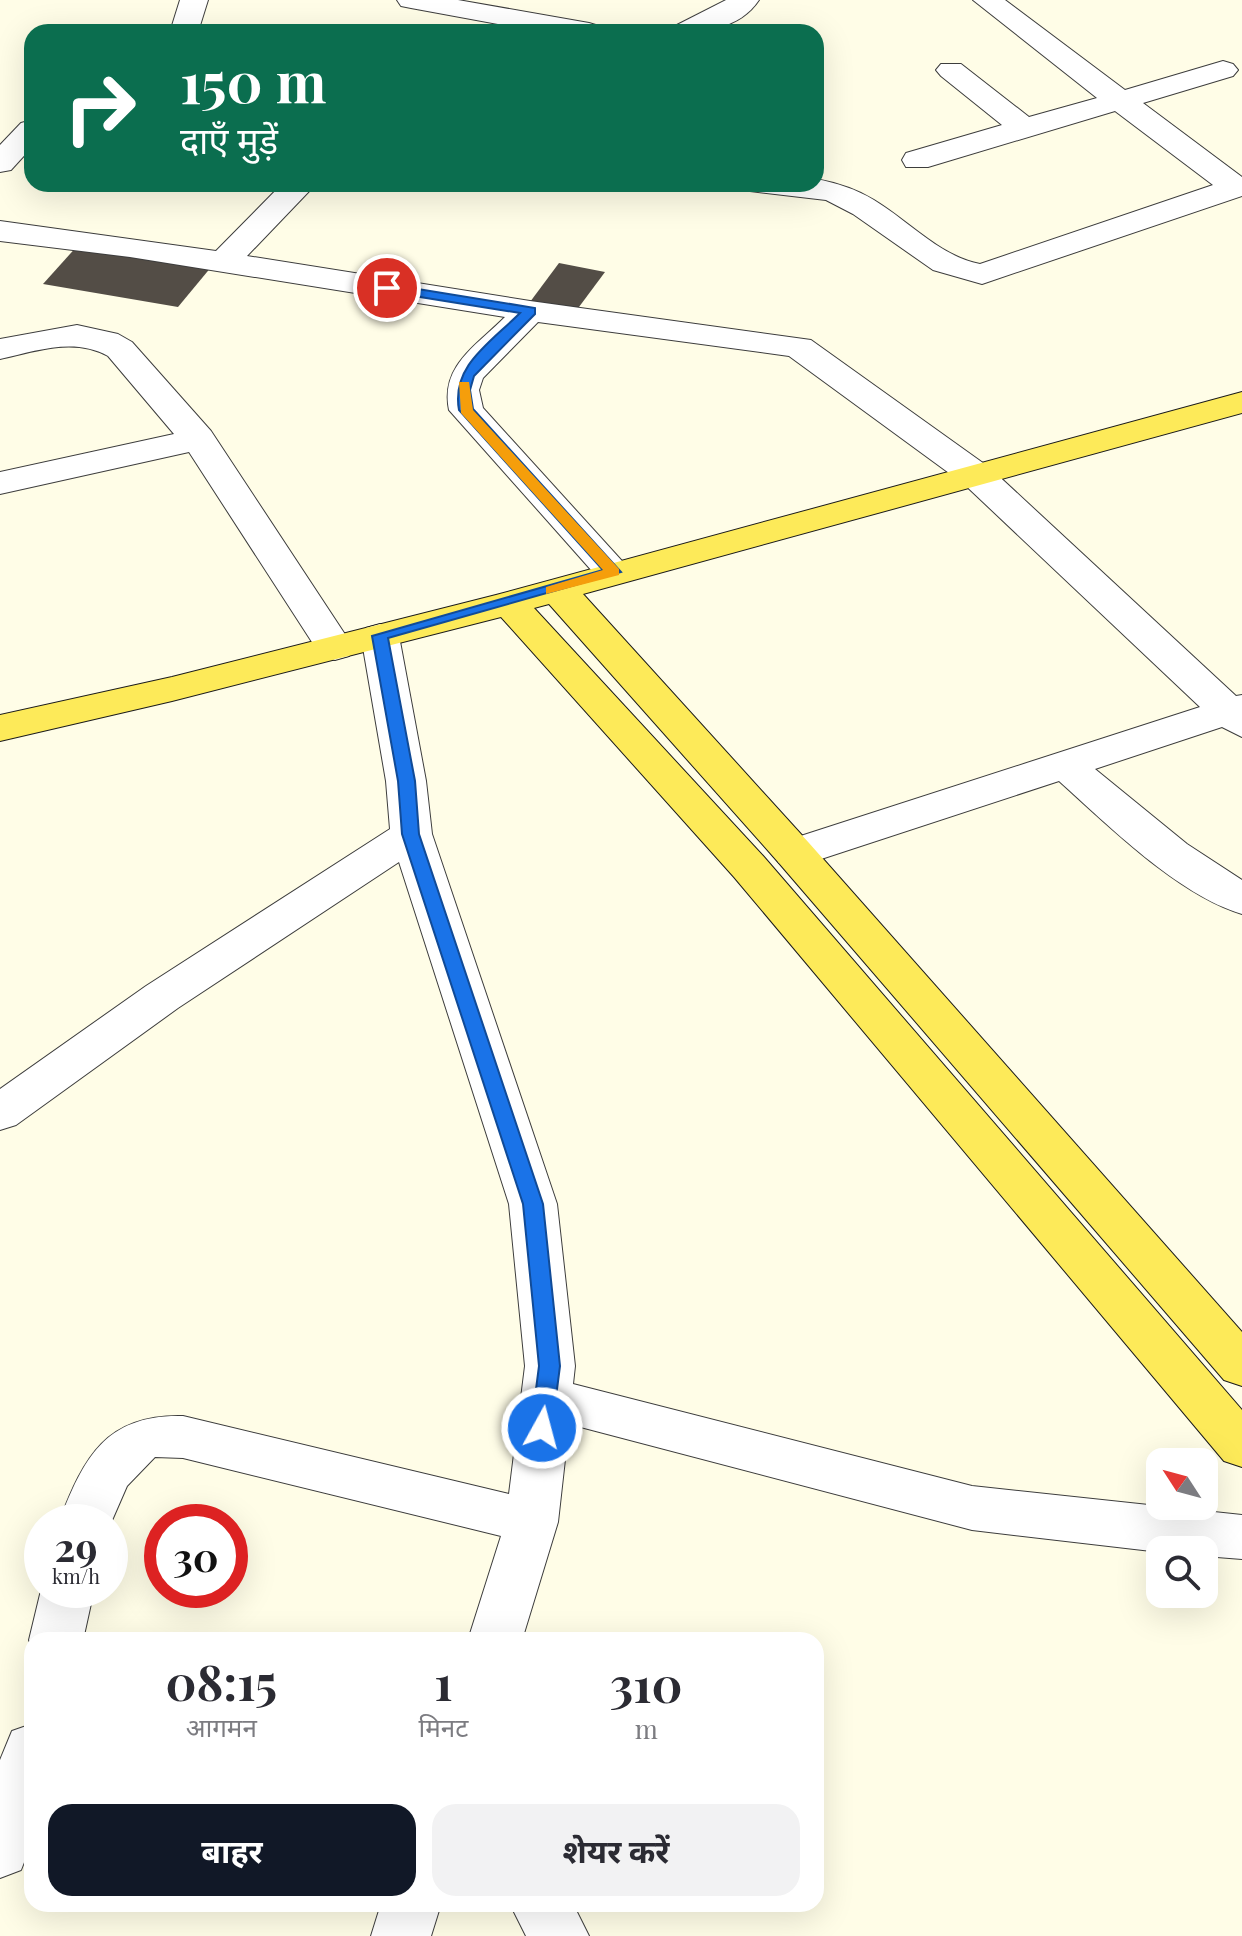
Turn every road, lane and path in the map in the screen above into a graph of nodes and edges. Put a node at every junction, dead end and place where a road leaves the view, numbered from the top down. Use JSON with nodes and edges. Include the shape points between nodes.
{"nodes":[{"id":1,"x":194,"y":0,"type":"edge"},
{"id":2,"x":411,"y":0,"type":"edge"},
{"id":3,"x":745,"y":0,"type":"edge"},
{"id":4,"x":987,"y":0,"type":"edge"},
{"id":5,"x":450,"y":3,"type":"edge"},
{"id":6,"x":186,"y":24,"type":"edge"},
{"id":7,"x":551,"y":24,"type":"edge"},
{"id":8,"x":704,"y":24,"type":"edge"},
{"id":9,"x":951,"y":70,"type":"dead end"},
{"id":10,"x":1223,"y":70,"type":"dead end"},
{"id":11,"x":1115,"y":99,"type":"junction"},
{"id":12,"x":1024,"y":128,"type":"junction"},
{"id":13,"x":24,"y":138,"type":"edge"},
{"id":14,"x":917,"y":160,"type":"dead end"},
{"id":15,"x":0,"y":163,"type":"edge"},
{"id":16,"x":1239,"y":187,"type":"edge"},
{"id":17,"x":824,"y":190,"type":"edge"},
{"id":18,"x":292,"y":192,"type":"edge"},
{"id":19,"x":0,"y":231,"type":"edge"},
{"id":20,"x":223,"y":262,"type":"junction"},
{"id":21,"x":530,"y":311,"type":"junction"},
{"id":22,"x":0,"y":349,"type":"edge"},
{"id":23,"x":1242,"y":402,"type":"edge"},
{"id":24,"x":198,"y":439,"type":"junction"},
{"id":25,"x":977,"y":476,"type":"junction"},
{"id":26,"x":0,"y":483,"type":"edge"},
{"id":27,"x":613,"y":572,"type":"junction"},
{"id":28,"x":557,"y":589,"type":"junction"},
{"id":29,"x":509,"y":603,"type":"junction"},
{"id":30,"x":380,"y":636,"type":"junction"},
{"id":31,"x":335,"y":648,"type":"junction"},
{"id":32,"x":1237,"y":714,"type":"edge"},
{"id":33,"x":1,"y":727,"type":"edge"},
{"id":34,"x":1066,"y":765,"type":"junction"},
{"id":35,"x":411,"y":834,"type":"junction"},
{"id":36,"x":794,"y":853,"type":"junction"},
{"id":37,"x":1242,"y":899,"type":"edge"},
{"id":38,"x":0,"y":1113,"type":"edge"},
{"id":39,"x":1242,"y":1366,"type":"edge"},
{"id":40,"x":545,"y":1397,"type":"junction"},
{"id":41,"x":1242,"y":1446,"type":"edge"},
{"id":42,"x":92,"y":1504,"type":"edge"},
{"id":43,"x":532,"y":1522,"type":"junction"},
{"id":44,"x":1242,"y":1537,"type":"edge"},
{"id":45,"x":63,"y":1608,"type":"edge"},
{"id":46,"x":58,"y":1632,"type":"edge"},
{"id":47,"x":498,"y":1632,"type":"edge"},
{"id":48,"x":24,"y":1774,"type":"edge"},
{"id":49,"x":24,"y":1840,"type":"edge"},
{"id":50,"x":0,"y":1851,"type":"edge"},
{"id":51,"x":408,"y":1912,"type":"edge"},
{"id":52,"x":545,"y":1912,"type":"edge"},
{"id":53,"x":401,"y":1936,"type":"edge"},
{"id":54,"x":559,"y":1936,"type":"edge"}],
"edges":[{"from":1,"to":6,"type":"street"},
{"from":2,"to":5,"type":"street"},
{"from":3,"to":8,"type":"street"},
{"from":4,"to":11,"type":"street"},
{"from":5,"to":7,"type":"street"},
{"from":9,"to":12,"type":"street"},
{"from":10,"to":11,"type":"street"},
{"from":11,"to":12,"type":"street"},
{"from":11,"to":16,"type":"street"},
{"from":12,"to":14,"type":"street"},
{"from":13,"to":15,"type":"street"},
{"from":16,"to":17,"type":"street","via":[[982,274],[945,264],[848,198]]},
{"from":18,"to":20,"type":"street"},
{"from":19,"to":20,"type":"street"},
{"from":20,"to":21,"type":"street"},
{"from":21,"to":25,"type":"street","via":[[799,347]]},
{"from":21,"to":27,"type":"street","via":[[467,375],[462,390],[466,410]]},
{"from":22,"to":24,"type":"street","via":[[70,335],[108,339]]},
{"from":23,"to":25,"type":"main road"},
{"from":24,"to":26,"type":"street"},
{"from":24,"to":31,"type":"street"},
{"from":25,"to":27,"type":"main road"},
{"from":25,"to":32,"type":"street"},
{"from":27,"to":28,"type":"main road"},
{"from":28,"to":29,"type":"main road"},
{"from":28,"to":36,"type":"main road"},
{"from":29,"to":30,"type":"main road"},
{"from":29,"to":41,"type":"main road","via":[[749,867]]},
{"from":30,"to":31,"type":"main road"},
{"from":30,"to":35,"type":"street"},
{"from":31,"to":33,"type":"main road"},
{"from":32,"to":34,"type":"street"},
{"from":34,"to":36,"type":"street"},
{"from":34,"to":37,"type":"street","via":[[1155,842]]},
{"from":35,"to":38,"type":"street","via":[[162,997]]},
{"from":35,"to":40,"type":"street","via":[[533,1204],[550,1366]]},
{"from":36,"to":39,"type":"main road"},
{"from":40,"to":43,"type":"street"},
{"from":40,"to":44,"type":"street","via":[[972,1508]]},
{"from":42,"to":43,"type":"street","via":[[119,1457],[149,1437],[183,1437]]},
{"from":43,"to":47,"type":"street"},
{"from":45,"to":46,"type":"street"},
{"from":48,"to":50,"type":"street"},
{"from":49,"to":50,"type":"street"},
{"from":51,"to":53,"type":"street"},
{"from":52,"to":54,"type":"street"}]}
